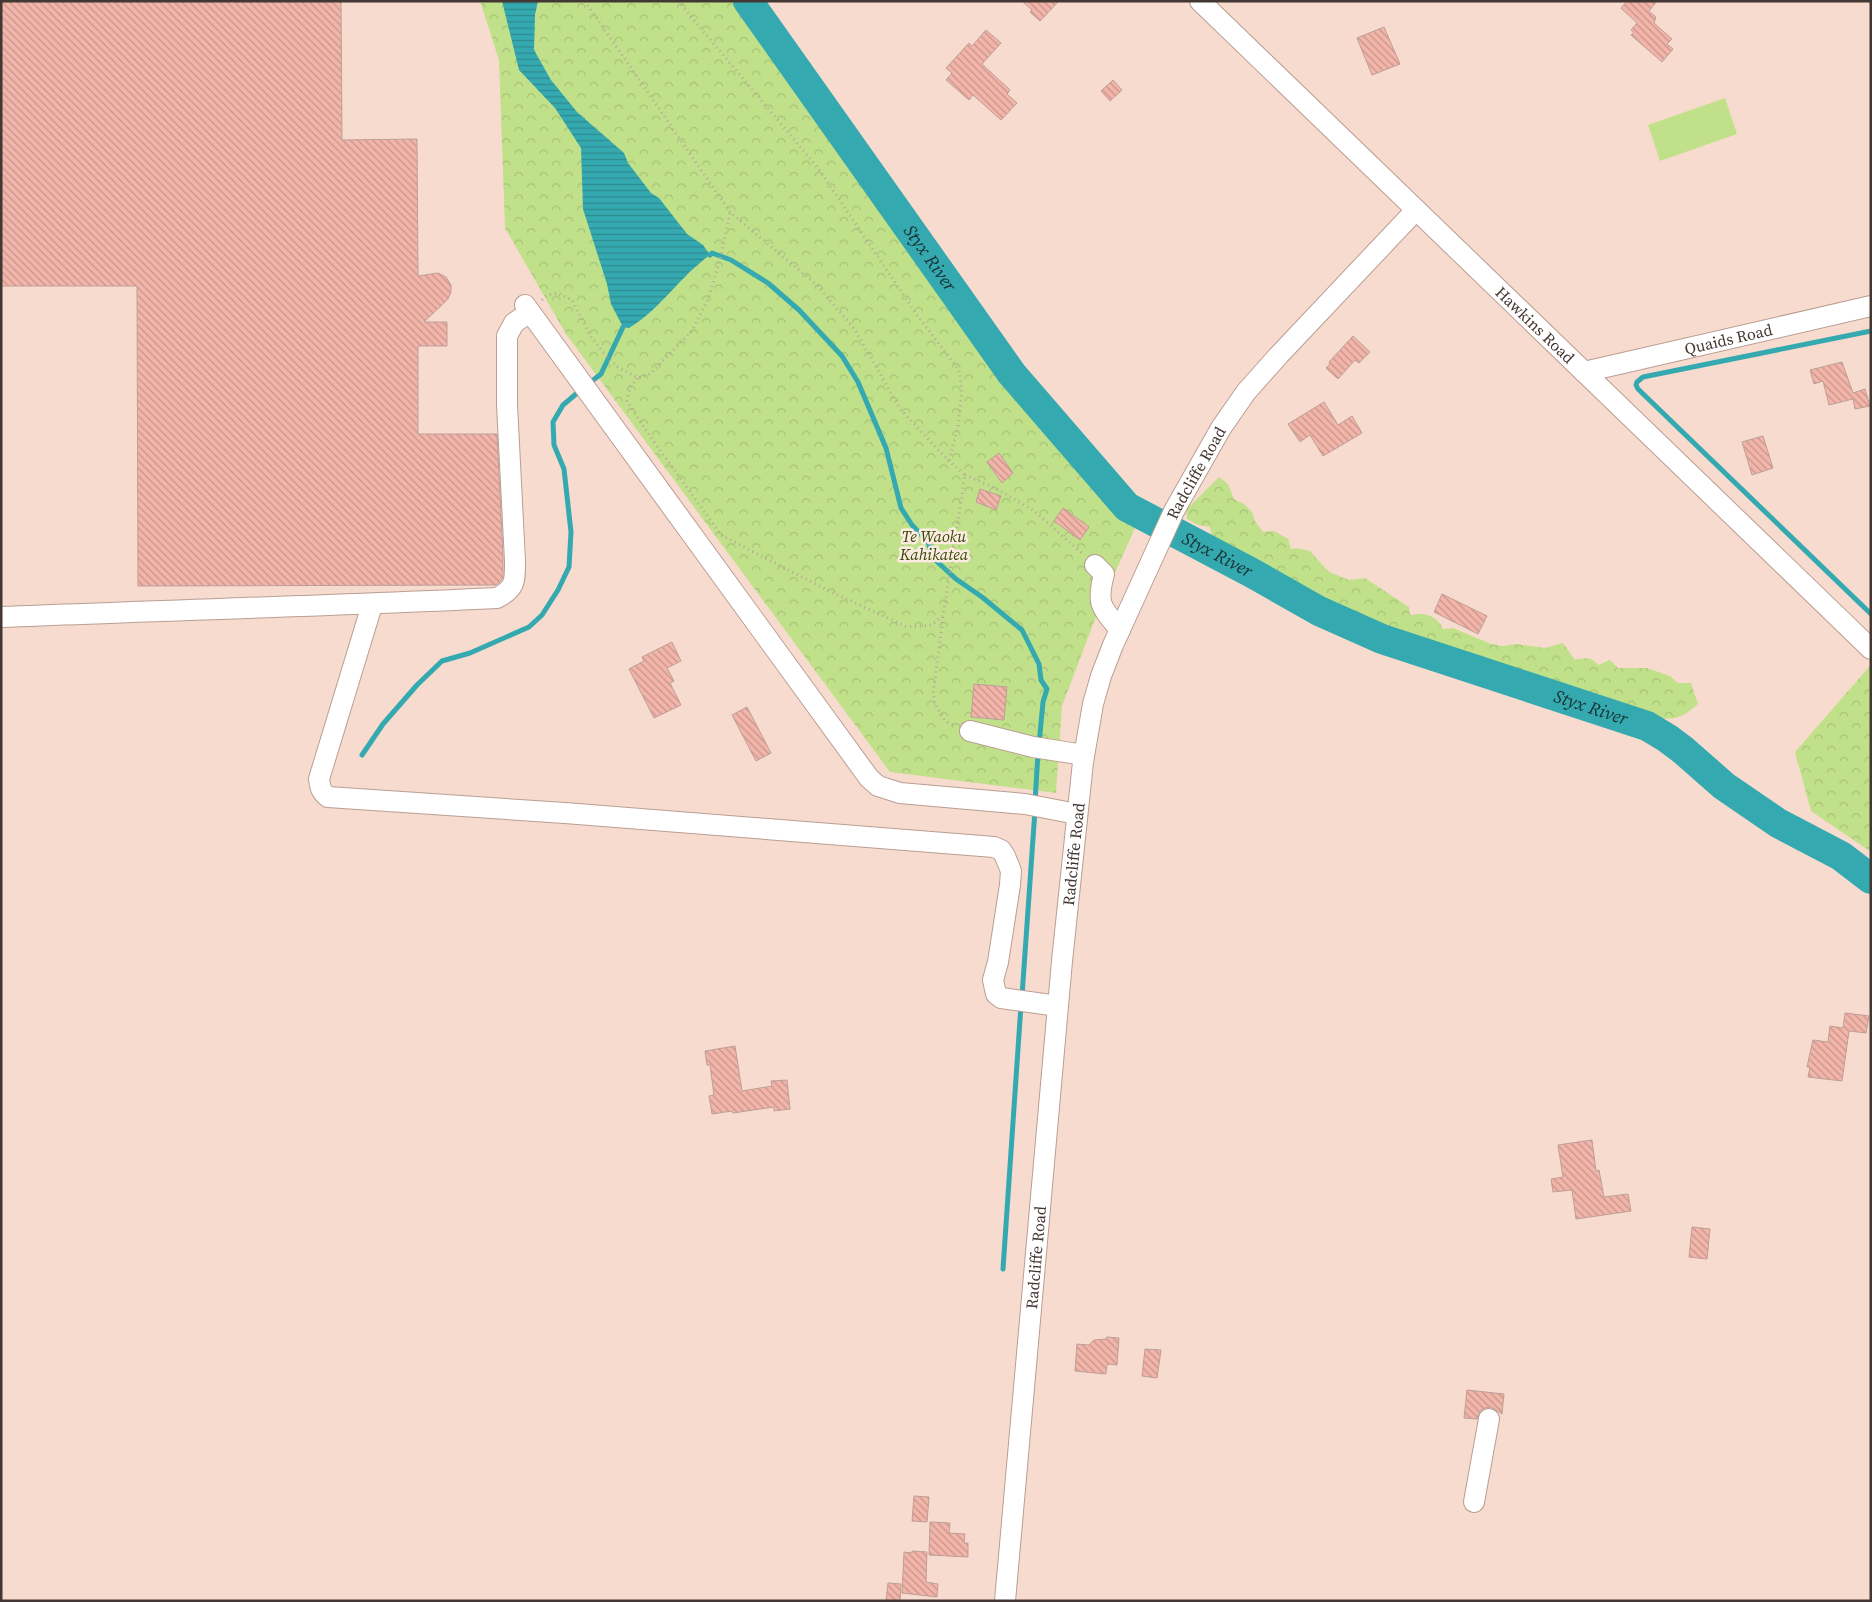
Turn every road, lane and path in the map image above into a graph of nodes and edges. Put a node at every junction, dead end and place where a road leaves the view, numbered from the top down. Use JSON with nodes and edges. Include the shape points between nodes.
{"nodes":[{"id":1,"x":585,"y":1,"type":"edge"},
{"id":2,"x":678,"y":1,"type":"edge"},
{"id":3,"x":1200,"y":1,"type":"edge"},
{"id":4,"x":1416,"y":210,"type":"junction"},
{"id":5,"x":730,"y":212,"type":"junction"},
{"id":6,"x":1871,"y":306,"type":"edge"},
{"id":7,"x":528,"y":308,"type":"junction"},
{"id":8,"x":1584,"y":372,"type":"junction"},
{"id":9,"x":638,"y":378,"type":"junction"},
{"id":10,"x":949,"y":461,"type":"junction"},
{"id":11,"x":965,"y":474,"type":"junction"},
{"id":12,"x":1095,"y":565,"type":"joint"},
{"id":13,"x":372,"y":604,"type":"junction"},
{"id":14,"x":943,"y":616,"type":"junction"},
{"id":15,"x":1,"y":617,"type":"edge"},
{"id":16,"x":1120,"y":630,"type":"junction"},
{"id":17,"x":1871,"y":648,"type":"edge"},
{"id":18,"x":970,"y":731,"type":"joint"},
{"id":19,"x":1084,"y":755,"type":"junction"},
{"id":20,"x":1077,"y":814,"type":"junction"},
{"id":21,"x":1058,"y":1006,"type":"junction"},
{"id":22,"x":1489,"y":1419,"type":"dead end"},
{"id":23,"x":1474,"y":1502,"type":"dead end"},
{"id":24,"x":1005,"y":1601,"type":"edge"}],
"edges":[{"from":1,"to":5,"type":"path"},
{"from":2,"to":10,"type":"path","via":[[818,168],[902,295],[959,370],[962,389],[959,418]]},
{"from":3,"to":4,"type":"street","name":"Hawkins Road"},
{"from":4,"to":8,"type":"street","name":"Hawkins Road"},
{"from":4,"to":16,"type":"street","name":"Radcliffe Road","via":[[1246,392],[1221,428],[1174,511]]},
{"from":5,"to":9,"type":"path","via":[[708,299],[692,331],[650,374]]},
{"from":5,"to":10,"type":"path","via":[[818,286],[855,330],[900,409]]},
{"from":6,"to":8,"type":"street","name":"Quaids Road"},
{"from":7,"to":9,"type":"path","via":[[547,295],[557,293],[572,300],[592,337],[609,359]]},
{"from":7,"to":13,"type":"street","via":[[507,336],[515,561],[515,579],[509,592],[497,598]]},
{"from":7,"to":20,"type":"street","via":[[869,778],[878,786],[900,793],[1033,806]]},
{"from":8,"to":17,"type":"street","name":"Hawkins Road"},
{"from":9,"to":14,"type":"path","via":[[630,387],[628,401],[721,535],[907,627],[931,625]]},
{"from":10,"to":11,"type":"path"},
{"from":11,"to":12,"type":"path","via":[[1034,511]]},
{"from":11,"to":14,"type":"path"},
{"from":12,"to":16,"type":"street","via":[[1104,574],[1100,592],[1102,608]]},
{"from":13,"to":15,"type":"street"},
{"from":13,"to":21,"type":"street","via":[[318,779],[320,788],[328,797],[994,846],[1001,850],[1011,871],[993,980],[996,994],[1001,998]]},
{"from":14,"to":18,"type":"path","via":[[933,694],[945,720]]},
{"from":16,"to":19,"type":"street","name":"Radcliffe Road","via":[[1101,676]]},
{"from":18,"to":19,"type":"street"},
{"from":19,"to":20,"type":"street","name":"Radcliffe Road"},
{"from":20,"to":21,"type":"street","name":"Radcliffe Road"},
{"from":21,"to":24,"type":"street","name":"Radcliffe Road"},
{"from":22,"to":23,"type":"street"}]}
